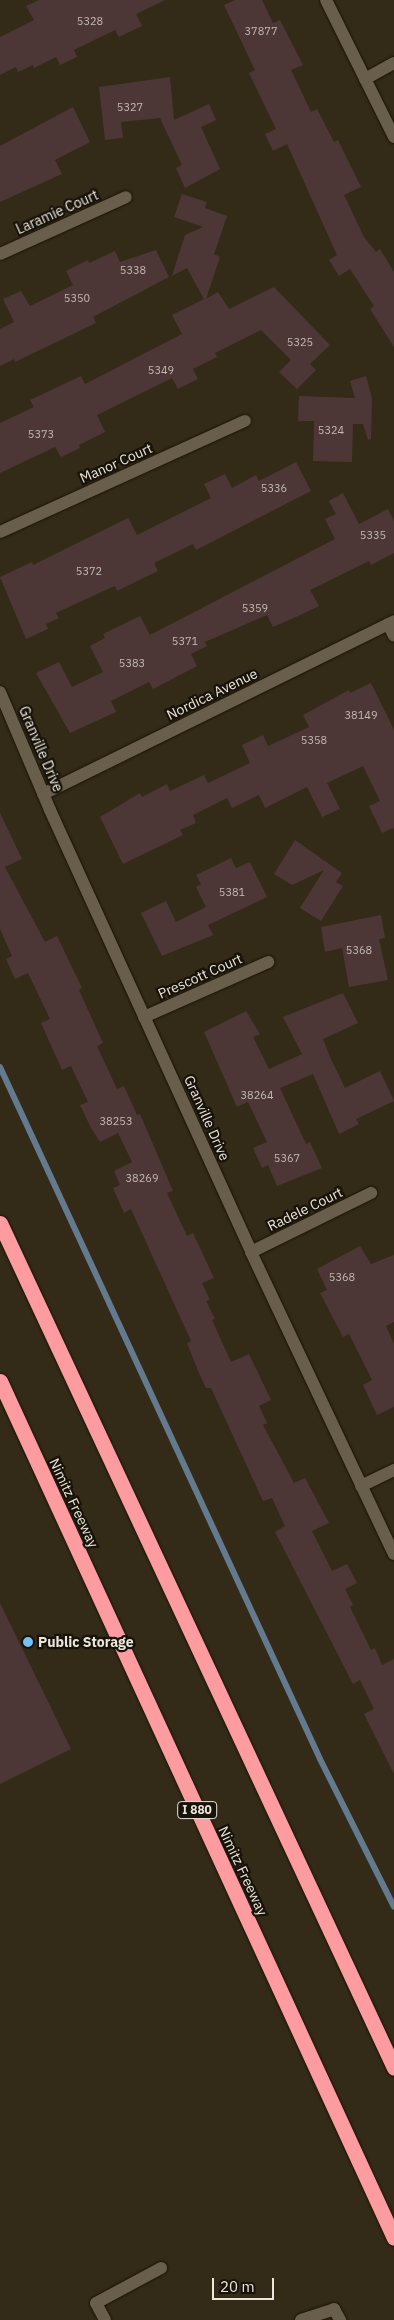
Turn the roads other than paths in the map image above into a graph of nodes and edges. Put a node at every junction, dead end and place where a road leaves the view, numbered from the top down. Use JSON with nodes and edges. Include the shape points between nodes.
{"nodes":[{"id":1,"x":326,"y":0,"type":"edge"},
{"id":2,"x":394,"y":64,"type":"edge"},
{"id":3,"x":365,"y":79,"type":"junction"},
{"id":4,"x":394,"y":137,"type":"edge"},
{"id":5,"x":126,"y":197,"type":"dead end"},
{"id":6,"x":0,"y":254,"type":"edge"},
{"id":7,"x":245,"y":421,"type":"dead end"},
{"id":8,"x":0,"y":532,"type":"edge"},
{"id":9,"x":391,"y":622,"type":"edge"},
{"id":10,"x":394,"y":636,"type":"edge"},
{"id":11,"x":0,"y":692,"type":"edge"},
{"id":12,"x":43,"y":794,"type":"junction"},
{"id":13,"x":268,"y":962,"type":"dead end"},
{"id":14,"x":144,"y":1017,"type":"junction"},
{"id":15,"x":372,"y":1193,"type":"dead end"},
{"id":16,"x":0,"y":1223,"type":"edge"},
{"id":17,"x":251,"y":1252,"type":"junction"},
{"id":18,"x":0,"y":1382,"type":"edge"},
{"id":19,"x":394,"y":1470,"type":"edge"},
{"id":20,"x":361,"y":1486,"type":"junction"},
{"id":21,"x":394,"y":1554,"type":"edge"},
{"id":22,"x":394,"y":2068,"type":"edge"},
{"id":23,"x":394,"y":2238,"type":"edge"},
{"id":24,"x":161,"y":2268,"type":"dead end"},
{"id":25,"x":337,"y":2314,"type":"edge"},
{"id":26,"x":105,"y":2320,"type":"edge"},
{"id":27,"x":301,"y":2320,"type":"edge"}],
"edges":[{"from":1,"to":3,"type":"street"},
{"from":2,"to":3,"type":"street"},
{"from":3,"to":4,"type":"street"},
{"from":5,"to":6,"type":"street","name":"Laramie Court"},
{"from":7,"to":8,"type":"street","name":"Manor Court"},
{"from":9,"to":10,"type":"street"},
{"from":9,"to":12,"type":"street","name":"Nordica Avenue"},
{"from":11,"to":12,"type":"street","name":"Granville Drive"},
{"from":12,"to":14,"type":"street","name":"Granville Drive"},
{"from":13,"to":14,"type":"street","name":"Prescott Court"},
{"from":14,"to":17,"type":"street","name":"Granville Drive"},
{"from":15,"to":17,"type":"street","name":"Radele Court"},
{"from":16,"to":22,"type":"highway"},
{"from":17,"to":20,"type":"street","name":"Granville Drive"},
{"from":18,"to":23,"type":"highway","name":"Nimitz Freeway","number":"I 880"},
{"from":19,"to":20,"type":"street"},
{"from":20,"to":21,"type":"street","name":"Granville Drive"},
{"from":24,"to":26,"type":"street","via":[[96,2303]]},
{"from":25,"to":27,"type":"street"}]}
